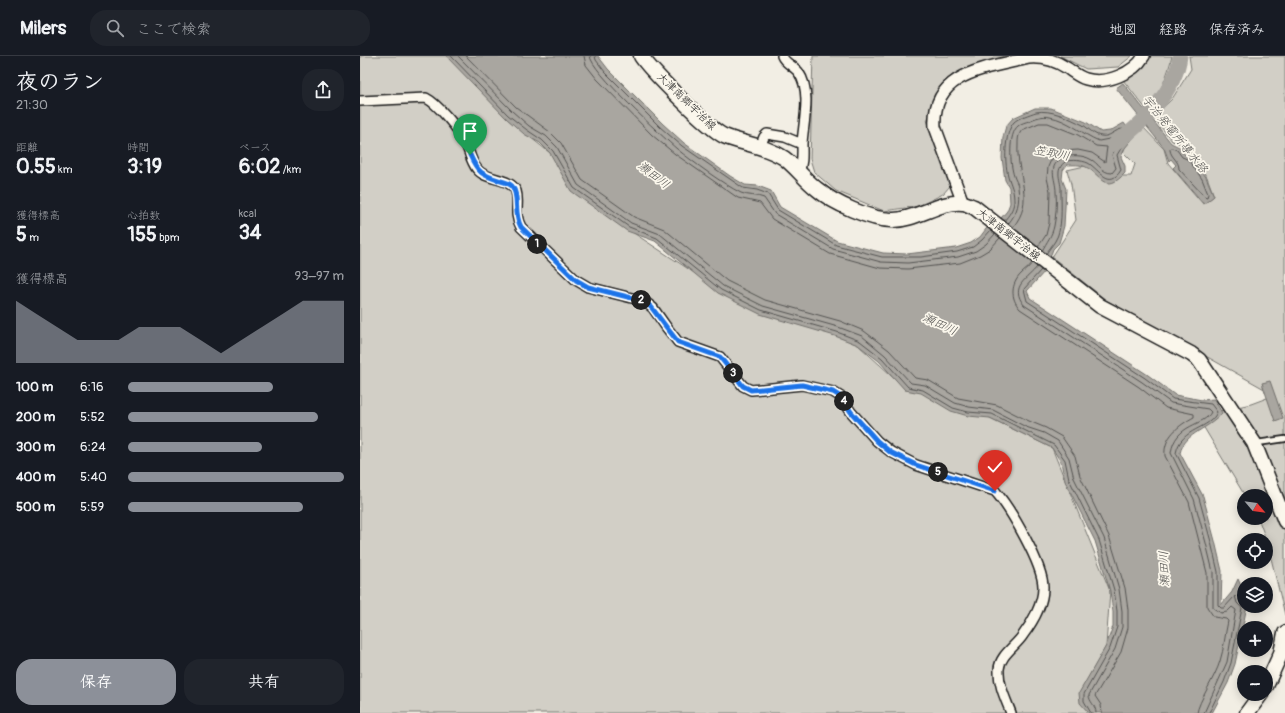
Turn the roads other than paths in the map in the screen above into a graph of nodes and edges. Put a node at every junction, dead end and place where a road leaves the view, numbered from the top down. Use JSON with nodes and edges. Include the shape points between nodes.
{"nodes":[{"id":1,"x":641,"y":56,"type":"edge"},
{"id":2,"x":782,"y":56,"type":"edge"},
{"id":3,"x":1144,"y":56,"type":"edge"},
{"id":4,"x":360,"y":101,"type":"edge"},
{"id":5,"x":802,"y":144,"type":"junction"},
{"id":6,"x":760,"y":147,"type":"junction"},
{"id":7,"x":799,"y":172,"type":"junction"},
{"id":8,"x":962,"y":203,"type":"junction"},
{"id":9,"x":1285,"y":439,"type":"edge"},
{"id":10,"x":1254,"y":443,"type":"junction"},
{"id":11,"x":1285,"y":521,"type":"edge"},
{"id":12,"x":1285,"y":633,"type":"edge"},
{"id":13,"x":1273,"y":671,"type":"edge"},
{"id":14,"x":1256,"y":701,"type":"edge"},
{"id":15,"x":1011,"y":713,"type":"edge"},
{"id":16,"x":1247,"y":713,"type":"edge"}],
"edges":[{"from":1,"to":6,"type":"main road","name":"大津南郷宇治線","via":[[723,135]]},
{"from":2,"to":5,"type":"street","via":[[799,73],[804,85],[806,106]]},
{"from":3,"to":8,"type":"street","via":[[1132,70],[1120,76],[1102,79],[1087,80],[1054,60],[1039,57],[963,75],[953,82],[938,102],[934,114],[935,127]]},
{"from":4,"to":15,"type":"street","via":[[426,98],[434,102],[464,140],[476,169],[484,176],[511,184],[516,192],[516,218],[521,227],[576,280],[588,287],[644,301],[678,342],[720,357],[743,386],[751,390],[802,385],[833,392],[841,397],[877,441],[890,452],[916,465],[995,491],[1003,500],[1043,578],[1038,610],[1017,644],[1005,655],[999,668]]},
{"from":5,"to":6,"type":"street","via":[[785,137],[767,134]]},
{"from":5,"to":7,"type":"street","via":[[803,162]]},
{"from":6,"to":7,"type":"main road","name":"大津南郷宇治線","via":[[785,159]]},
{"from":7,"to":8,"type":"main road","name":"大津南郷宇治線","via":[[818,190],[840,204],[870,216],[892,220]]},
{"from":8,"to":10,"type":"main road","name":"大津南郷宇治線","via":[[974,207],[992,220],[1100,306],[1199,360]]},
{"from":9,"to":10,"type":"lane"},
{"from":10,"to":11,"type":"main road","name":"大津南郷宇治線"},
{"from":12,"to":13,"type":"main road","via":[[1281,653]]},
{"from":14,"to":16,"type":"main road"}]}
